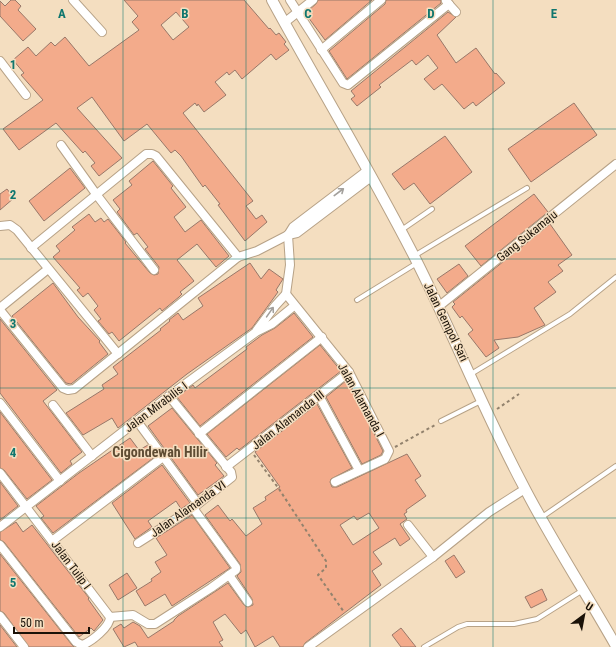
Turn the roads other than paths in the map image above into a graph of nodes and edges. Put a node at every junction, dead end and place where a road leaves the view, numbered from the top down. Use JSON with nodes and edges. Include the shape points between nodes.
{"nodes":[{"id":1,"x":73,"y":0,"type":"edge"},
{"id":2,"x":272,"y":0,"type":"edge"},
{"id":3,"x":290,"y":0,"type":"edge"},
{"id":4,"x":313,"y":0,"type":"edge"},
{"id":5,"x":381,"y":0,"type":"edge"},
{"id":6,"x":447,"y":2,"type":"edge"},
{"id":7,"x":456,"y":12,"type":"dead end"},
{"id":8,"x":291,"y":17,"type":"junction"},
{"id":9,"x":102,"y":32,"type":"dead end"},
{"id":10,"x":322,"y":50,"type":"junction"},
{"id":11,"x":0,"y":61,"type":"edge"},
{"id":12,"x":26,"y":94,"type":"dead end"},
{"id":13,"x":61,"y":145,"type":"dead end"},
{"id":14,"x":616,"y":164,"type":"edge"},
{"id":15,"x":370,"y":173,"type":"junction"},
{"id":16,"x":527,"y":188,"type":"dead end"},
{"id":17,"x":96,"y":194,"type":"junction"},
{"id":18,"x":432,"y":209,"type":"dead end"},
{"id":19,"x":0,"y":226,"type":"edge"},
{"id":20,"x":400,"y":231,"type":"junction"},
{"id":21,"x":288,"y":235,"type":"junction"},
{"id":22,"x":31,"y":248,"type":"junction"},
{"id":23,"x":238,"y":257,"type":"junction"},
{"id":24,"x":415,"y":259,"type":"junction"},
{"id":25,"x":48,"y":268,"type":"junction"},
{"id":26,"x":154,"y":270,"type":"dead end"},
{"id":27,"x":616,"y":277,"type":"edge"},
{"id":28,"x":286,"y":294,"type":"junction"},
{"id":29,"x":357,"y":300,"type":"dead end"},
{"id":30,"x":294,"y":306,"type":"junction"},
{"id":31,"x":438,"y":308,"type":"junction"},
{"id":32,"x":0,"y":309,"type":"edge"},
{"id":33,"x":256,"y":332,"type":"junction"},
{"id":34,"x":322,"y":337,"type":"junction"},
{"id":35,"x":118,"y":354,"type":"junction"},
{"id":36,"x":349,"y":372,"type":"junction"},
{"id":37,"x":471,"y":374,"type":"junction"},
{"id":38,"x":169,"y":396,"type":"junction"},
{"id":39,"x":319,"y":396,"type":"junction"},
{"id":40,"x":481,"y":401,"type":"junction"},
{"id":41,"x":0,"y":403,"type":"edge"},
{"id":42,"x":53,"y":405,"type":"dead end"},
{"id":43,"x":137,"y":421,"type":"junction"},
{"id":44,"x":441,"y":422,"type":"road end"},
{"id":45,"x":199,"y":434,"type":"junction"},
{"id":46,"x":92,"y":456,"type":"junction"},
{"id":47,"x":163,"y":457,"type":"junction"},
{"id":48,"x":616,"y":466,"type":"edge"},
{"id":49,"x":226,"y":467,"type":"junction"},
{"id":50,"x":359,"y":470,"type":"junction"},
{"id":51,"x":0,"y":473,"type":"edge"},
{"id":52,"x":60,"y":481,"type":"junction"},
{"id":53,"x":335,"y":482,"type":"dead end"},
{"id":54,"x":525,"y":489,"type":"junction"},
{"id":55,"x":195,"y":506,"type":"junction"},
{"id":56,"x":25,"y":507,"type":"junction"},
{"id":57,"x":542,"y":518,"type":"junction"},
{"id":58,"x":408,"y":526,"type":"dead end"},
{"id":59,"x":0,"y":527,"type":"edge"},
{"id":60,"x":52,"y":541,"type":"junction"},
{"id":61,"x":138,"y":543,"type":"dead end"},
{"id":62,"x":0,"y":545,"type":"edge"},
{"id":63,"x":433,"y":558,"type":"junction"},
{"id":64,"x":229,"y":575,"type":"junction"},
{"id":65,"x":584,"y":589,"type":"junction"},
{"id":66,"x":248,"y":602,"type":"dead end"},
{"id":67,"x":0,"y":616,"type":"edge"},
{"id":68,"x":110,"y":617,"type":"junction"},
{"id":69,"x":616,"y":646,"type":"edge"},
{"id":70,"x":24,"y":647,"type":"edge"},
{"id":71,"x":308,"y":647,"type":"edge"},
{"id":72,"x":424,"y":647,"type":"edge"}],
"edges":[{"from":1,"to":9,"type":"street"},
{"from":2,"to":8,"type":"street","name":"Jalan Gempol Sari"},
{"from":3,"to":8,"type":"street"},
{"from":4,"to":8,"type":"street"},
{"from":5,"to":10,"type":"street"},
{"from":6,"to":7,"type":"street"},
{"from":6,"to":10,"type":"street","via":[[351,84],[343,82]]},
{"from":8,"to":10,"type":"street"},
{"from":8,"to":15,"type":"street","name":"Jalan Gempol Sari"},
{"from":11,"to":12,"type":"street"},
{"from":13,"to":17,"type":"street"},
{"from":14,"to":31,"type":"street","name":"Gang Sukamaju"},
{"from":15,"to":20,"type":"street","name":"Jalan Gempol Sari"},
{"from":15,"to":21,"type":"street","via":[[293,227]]},
{"from":16,"to":24,"type":"lane"},
{"from":17,"to":22,"type":"street"},
{"from":17,"to":23,"type":"street","via":[[142,156],[152,154]]},
{"from":17,"to":26,"type":"street"},
{"from":18,"to":20,"type":"lane"},
{"from":19,"to":22,"type":"street","via":[[10,225]]},
{"from":20,"to":24,"type":"street","name":"Jalan Gempol Sari"},
{"from":21,"to":23,"type":"street","via":[[257,251]]},
{"from":21,"to":28,"type":"street","via":[[290,258]]},
{"from":22,"to":25,"type":"street"},
{"from":23,"to":35,"type":"street"},
{"from":24,"to":29,"type":"lane"},
{"from":24,"to":31,"type":"street","name":"Jalan Gempol Sari"},
{"from":25,"to":32,"type":"street"},
{"from":25,"to":35,"type":"street"},
{"from":27,"to":37,"type":"lane","via":[[570,314]]},
{"from":28,"to":30,"type":"street","name":"Jalan Alamanda I"},
{"from":33,"to":28,"type":"street","name":"Jalan Mirabilis I","one_way":true},
{"from":30,"to":33,"type":"street","name":"Jalan Mirabilis I","via":[[272,324]]},
{"from":30,"to":34,"type":"street","name":"Jalan Alamanda I"},
{"from":31,"to":37,"type":"street","name":"Jalan Gempol Sari"},
{"from":32,"to":35,"type":"street","via":[[63,388],[68,390],[74,389]]},
{"from":33,"to":38,"type":"street","name":"Jalan Mirabilis I"},
{"from":34,"to":36,"type":"street","name":"Jalan Alamanda I"},
{"from":34,"to":45,"type":"street"},
{"from":36,"to":39,"type":"street","name":"Jalan Alamanda III"},
{"from":36,"to":50,"type":"street","name":"Jalan Alamanda I","via":[[389,451],[385,459]]},
{"from":37,"to":40,"type":"street","name":"Jalan Gempol Sari"},
{"from":38,"to":43,"type":"street","name":"Jalan Mirabilis I"},
{"from":38,"to":45,"type":"street","name":"Jalan Alamanda VI"},
{"from":39,"to":49,"type":"street","name":"Jalan Alamanda III"},
{"from":39,"to":50,"type":"street"},
{"from":40,"to":44,"type":"lane"},
{"from":40,"to":54,"type":"street","name":"Jalan Gempol Sari"},
{"from":41,"to":52,"type":"street"},
{"from":42,"to":46,"type":"street"},
{"from":43,"to":46,"type":"street","name":"Jalan Mirabilis I"},
{"from":43,"to":47,"type":"street"},
{"from":45,"to":49,"type":"street","name":"Jalan Alamanda VI"},
{"from":46,"to":52,"type":"street","name":"Jalan Mirabilis I"},
{"from":47,"to":55,"type":"street"},
{"from":47,"to":60,"type":"street"},
{"from":48,"to":57,"type":"lane"},
{"from":49,"to":55,"type":"street","name":"Jalan Alamanda VI","via":[[232,472],[232,477]]},
{"from":50,"to":53,"type":"street"},
{"from":51,"to":56,"type":"street","name":"Jalan Tulip I"},
{"from":52,"to":56,"type":"street","name":"Jalan Mirabilis I"},
{"from":54,"to":57,"type":"street","name":"Jalan Gempol Sari"},
{"from":54,"to":63,"type":"street","via":[[490,512]]},
{"from":55,"to":61,"type":"street","name":"Jalan Alamanda VI"},
{"from":55,"to":64,"type":"street","via":[[236,567]]},
{"from":56,"to":59,"type":"street","name":"Jalan Mirabilis I"},
{"from":56,"to":60,"type":"street","name":"Jalan Tulip I"},
{"from":57,"to":65,"type":"street","name":"Jalan Gempol Sari"},
{"from":58,"to":63,"type":"street"},
{"from":60,"to":68,"type":"street","name":"Jalan Tulip I"},
{"from":62,"to":68,"type":"street","via":[[76,642],[82,645],[87,643],[107,625]]},
{"from":63,"to":71,"type":"street"},
{"from":64,"to":66,"type":"street"},
{"from":64,"to":68,"type":"street","via":[[155,624],[148,624],[133,615]]},
{"from":65,"to":69,"type":"street","name":"Jalan Gempol Sari"},
{"from":65,"to":72,"type":"lane","via":[[537,619],[514,624],[467,624]]},
{"from":67,"to":70,"type":"street"}]}
